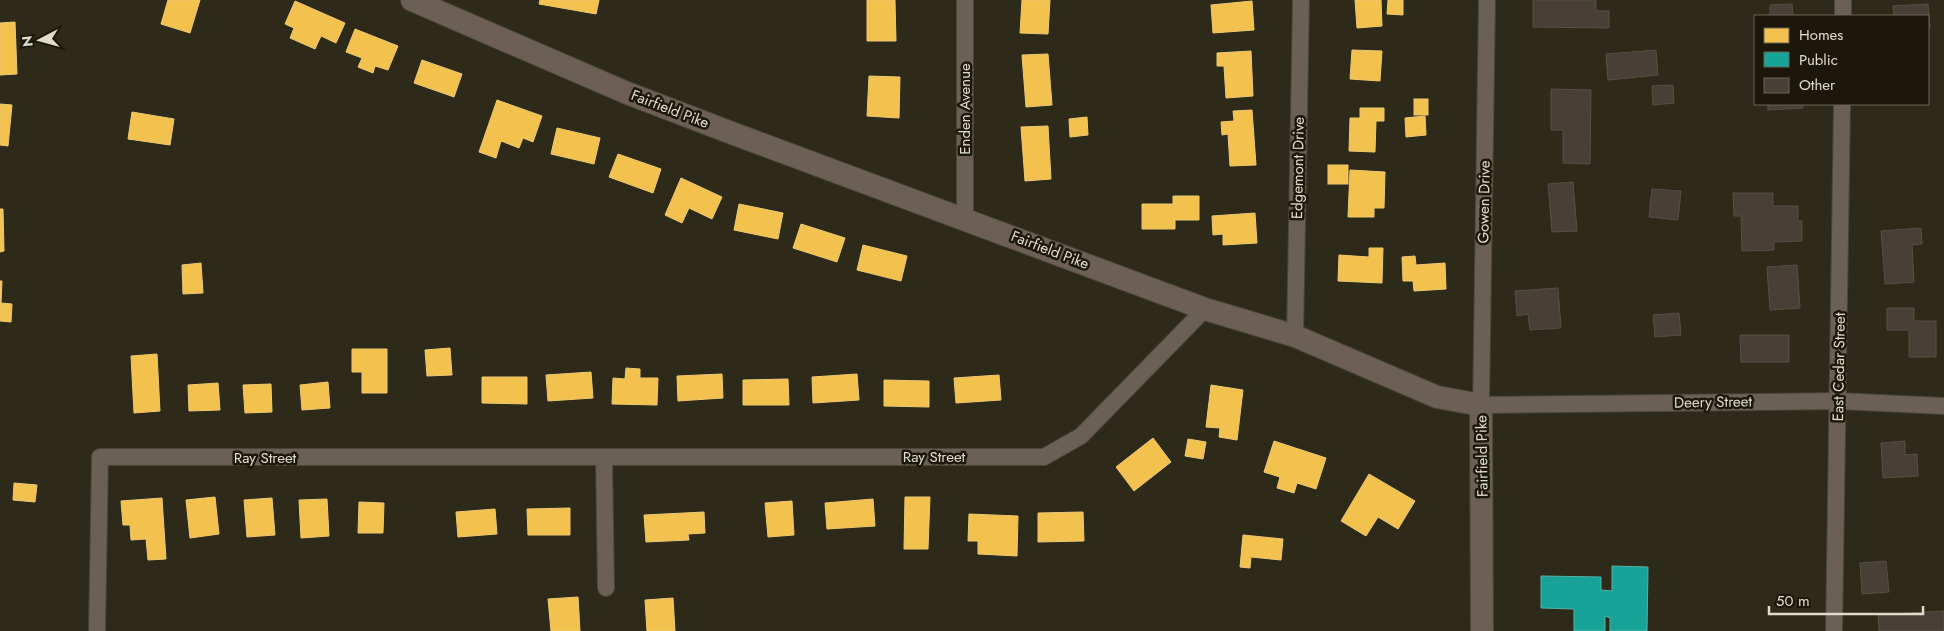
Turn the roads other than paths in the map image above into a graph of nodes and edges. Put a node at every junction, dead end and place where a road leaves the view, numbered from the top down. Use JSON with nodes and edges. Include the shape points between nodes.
{"nodes":[{"id":1,"x":412,"y":0,"type":"edge"},
{"id":2,"x":965,"y":0,"type":"edge"},
{"id":3,"x":1301,"y":0,"type":"edge"},
{"id":4,"x":1487,"y":0,"type":"edge"},
{"id":5,"x":1843,"y":0,"type":"edge"},
{"id":6,"x":1843,"y":15,"type":"edge"},
{"id":7,"x":1842,"y":105,"type":"edge"},
{"id":8,"x":965,"y":218,"type":"junction"},
{"id":9,"x":1205,"y":309,"type":"junction"},
{"id":10,"x":1295,"y":336,"type":"junction"},
{"id":11,"x":1839,"y":401,"type":"junction"},
{"id":12,"x":1481,"y":405,"type":"junction"},
{"id":13,"x":1944,"y":406,"type":"edge"},
{"id":14,"x":604,"y":458,"type":"junction"},
{"id":15,"x":606,"y":588,"type":"dead end"},
{"id":16,"x":96,"y":631,"type":"edge"},
{"id":17,"x":1482,"y":631,"type":"edge"},
{"id":18,"x":1834,"y":631,"type":"edge"}],
"edges":[{"from":1,"to":8,"type":"street","name":"Fairfield Pike","via":[[636,96]]},
{"from":2,"to":8,"type":"street","name":"Enden Avenue"},
{"from":3,"to":10,"type":"street","name":"Edgemont Drive"},
{"from":4,"to":12,"type":"street","name":"Gowen Drive"},
{"from":5,"to":6,"type":"street"},
{"from":7,"to":11,"type":"street","name":"East Cedar Street"},
{"from":8,"to":9,"type":"street","name":"Fairfield Pike"},
{"from":9,"to":10,"type":"street","name":"Fairfield Pike"},
{"from":9,"to":14,"type":"street","name":"Ray Street","via":[[1081,436],[1044,457]]},
{"from":10,"to":12,"type":"street","name":"Fairfield Pike","via":[[1437,397]]},
{"from":11,"to":12,"type":"street","name":"Deery Street"},
{"from":11,"to":13,"type":"street","name":"Deery Street"},
{"from":11,"to":18,"type":"street","name":"East Cedar Street"},
{"from":12,"to":17,"type":"street","name":"Fairfield Pike"},
{"from":14,"to":15,"type":"street"},
{"from":14,"to":16,"type":"street","name":"Ray Street","via":[[100,457]]}]}
